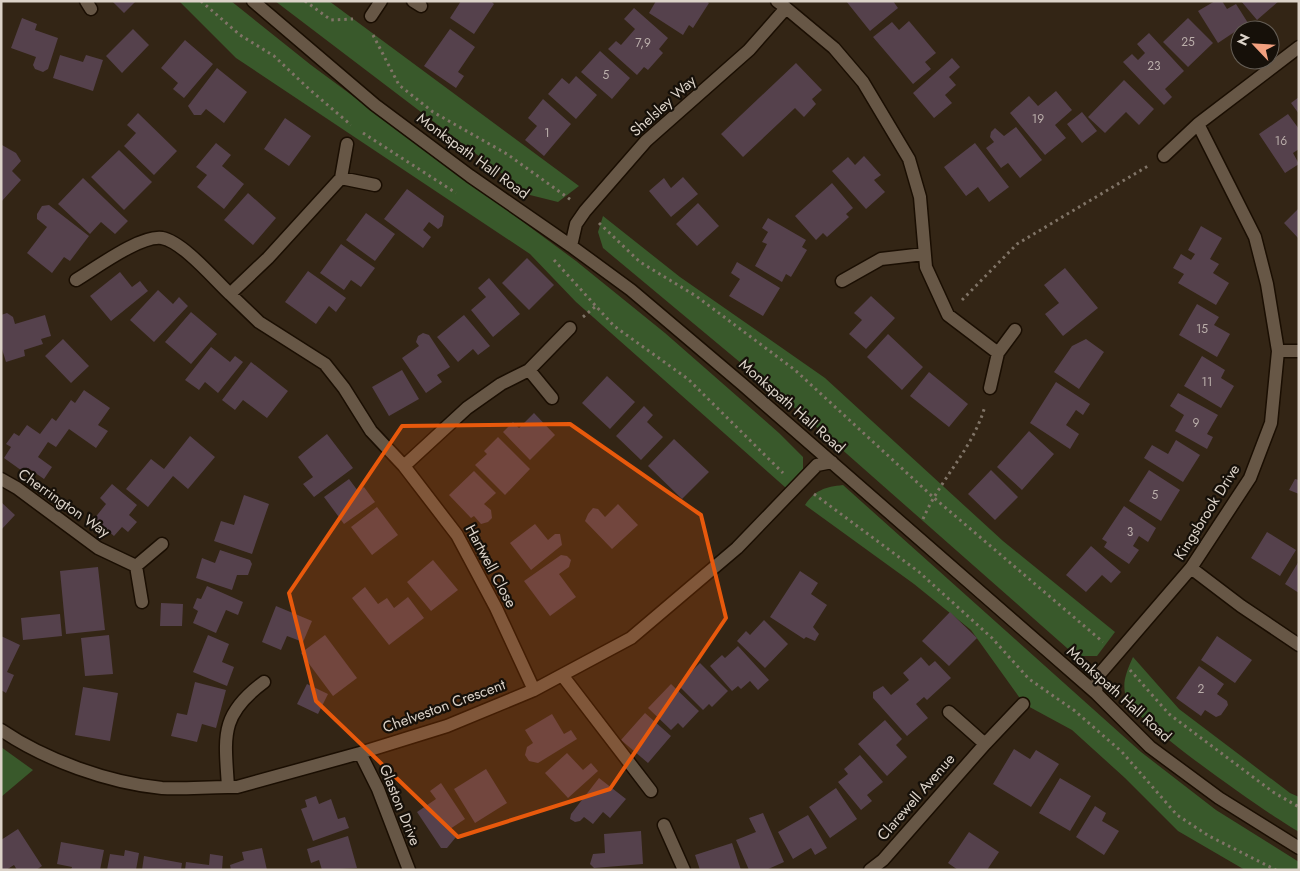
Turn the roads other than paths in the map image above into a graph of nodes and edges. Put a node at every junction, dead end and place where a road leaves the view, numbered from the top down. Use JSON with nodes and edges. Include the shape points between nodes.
{"nodes":[{"id":1,"x":253,"y":1,"type":"edge"},
{"id":2,"x":381,"y":1,"type":"edge"},
{"id":3,"x":781,"y":5,"type":"edge"},
{"id":4,"x":370,"y":16,"type":"dead end"},
{"id":5,"x":1299,"y":48,"type":"edge"},
{"id":6,"x":1198,"y":124,"type":"junction"},
{"id":7,"x":347,"y":144,"type":"dead end"},
{"id":8,"x":1164,"y":156,"type":"road end"},
{"id":9,"x":341,"y":178,"type":"junction"},
{"id":10,"x":375,"y":184,"type":"dead end"},
{"id":11,"x":572,"y":246,"type":"junction"},
{"id":12,"x":924,"y":254,"type":"junction"},
{"id":13,"x":76,"y":280,"type":"dead end"},
{"id":14,"x":842,"y":281,"type":"dead end"},
{"id":15,"x":230,"y":294,"type":"junction"},
{"id":16,"x":570,"y":328,"type":"dead end"},
{"id":17,"x":1016,"y":330,"type":"dead end"},
{"id":18,"x":1278,"y":351,"type":"junction"},
{"id":19,"x":1299,"y":351,"type":"edge"},
{"id":20,"x":998,"y":353,"type":"junction"},
{"id":21,"x":529,"y":370,"type":"junction"},
{"id":22,"x":990,"y":388,"type":"road end"},
{"id":23,"x":552,"y":398,"type":"dead end"},
{"id":24,"x":832,"y":462,"type":"junction"},
{"id":25,"x":404,"y":466,"type":"junction"},
{"id":26,"x":1,"y":479,"type":"edge"},
{"id":27,"x":162,"y":544,"type":"dead end"},
{"id":28,"x":136,"y":566,"type":"junction"},
{"id":29,"x":1192,"y":568,"type":"junction"},
{"id":30,"x":142,"y":602,"type":"dead end"},
{"id":31,"x":1299,"y":645,"type":"edge"},
{"id":32,"x":562,"y":675,"type":"junction"},
{"id":33,"x":264,"y":682,"type":"dead end"},
{"id":34,"x":534,"y":690,"type":"junction"},
{"id":35,"x":1096,"y":693,"type":"junction"},
{"id":36,"x":1023,"y":704,"type":"dead end"},
{"id":37,"x":949,"y":712,"type":"dead end"},
{"id":38,"x":1,"y":730,"type":"edge"},
{"id":39,"x":985,"y":744,"type":"junction"},
{"id":40,"x":360,"y":753,"type":"junction"},
{"id":41,"x":228,"y":787,"type":"junction"},
{"id":42,"x":651,"y":791,"type":"dead end"},
{"id":43,"x":664,"y":825,"type":"dead end"},
{"id":44,"x":1299,"y":848,"type":"edge"},
{"id":45,"x":409,"y":870,"type":"edge"},
{"id":46,"x":684,"y":870,"type":"edge"},
{"id":47,"x":870,"y":870,"type":"edge"}],
"edges":[{"from":1,"to":11,"type":"street","name":"Monkspath Hall Road","via":[[375,105]]},
{"from":2,"to":4,"type":"street"},
{"from":3,"to":11,"type":"street","name":"Shelsley Way","via":[[748,50],[646,141],[585,211],[576,224]]},
{"from":3,"to":12,"type":"street","via":[[834,48],[863,82],[904,151],[920,197]]},
{"from":5,"to":6,"type":"street"},
{"from":6,"to":8,"type":"street"},
{"from":6,"to":18,"type":"street","name":"Kingsbrook Drive","via":[[1255,237]]},
{"from":7,"to":9,"type":"street"},
{"from":9,"to":10,"type":"street"},
{"from":9,"to":15,"type":"street","via":[[268,258]]},
{"from":11,"to":24,"type":"street","name":"Monkspath Hall Road","via":[[687,337]]},
{"from":12,"to":14,"type":"street","via":[[881,260]]},
{"from":12,"to":20,"type":"street","via":[[926,267],[948,315]]},
{"from":13,"to":15,"type":"street","name":"Hartwell Close","via":[[121,253],[148,240],[162,238],[178,245]]},
{"from":15,"to":25,"type":"street","name":"Hartwell Close","via":[[259,322],[325,364],[371,431]]},
{"from":16,"to":21,"type":"street"},
{"from":17,"to":20,"type":"street"},
{"from":18,"to":19,"type":"street"},
{"from":18,"to":29,"type":"street","name":"Kingsbrook Drive","via":[[1270,423],[1250,478]]},
{"from":20,"to":22,"type":"street"},
{"from":21,"to":23,"type":"street"},
{"from":21,"to":25,"type":"street","via":[[501,384],[467,408]]},
{"from":24,"to":32,"type":"street","name":"Chelveston Crescent","via":[[817,466],[737,548],[631,638]]},
{"from":24,"to":35,"type":"street","name":"Monkspath Hall Road"},
{"from":25,"to":34,"type":"street","name":"Hartwell Close","via":[[457,535]]},
{"from":26,"to":28,"type":"street","name":"Cherrington Way","via":[[18,488],[98,548]]},
{"from":27,"to":28,"type":"street"},
{"from":28,"to":30,"type":"street"},
{"from":29,"to":31,"type":"street"},
{"from":29,"to":35,"type":"street","name":"Kingsbrook Drive","via":[[1098,676]]},
{"from":32,"to":34,"type":"street","name":"Chelveston Crescent"},
{"from":32,"to":42,"type":"street"},
{"from":33,"to":41,"type":"street","via":[[252,690],[230,716],[226,747]]},
{"from":34,"to":40,"type":"street","name":"Chelveston Crescent","via":[[447,726]]},
{"from":35,"to":44,"type":"street","name":"Monkspath Hall Road","via":[[1150,747],[1219,798]]},
{"from":36,"to":39,"type":"street","name":"Clarewell Avenue"},
{"from":37,"to":39,"type":"street"},
{"from":38,"to":41,"type":"street","name":"Chelveston Crescent","via":[[15,740],[84,772],[162,788]]},
{"from":39,"to":47,"type":"street","name":"Clarewell Avenue","via":[[883,860]]},
{"from":40,"to":41,"type":"street","name":"Chelveston Crescent"},
{"from":40,"to":45,"type":"street","name":"Glaston Drive","via":[[378,789]]},
{"from":43,"to":46,"type":"street"}]}
